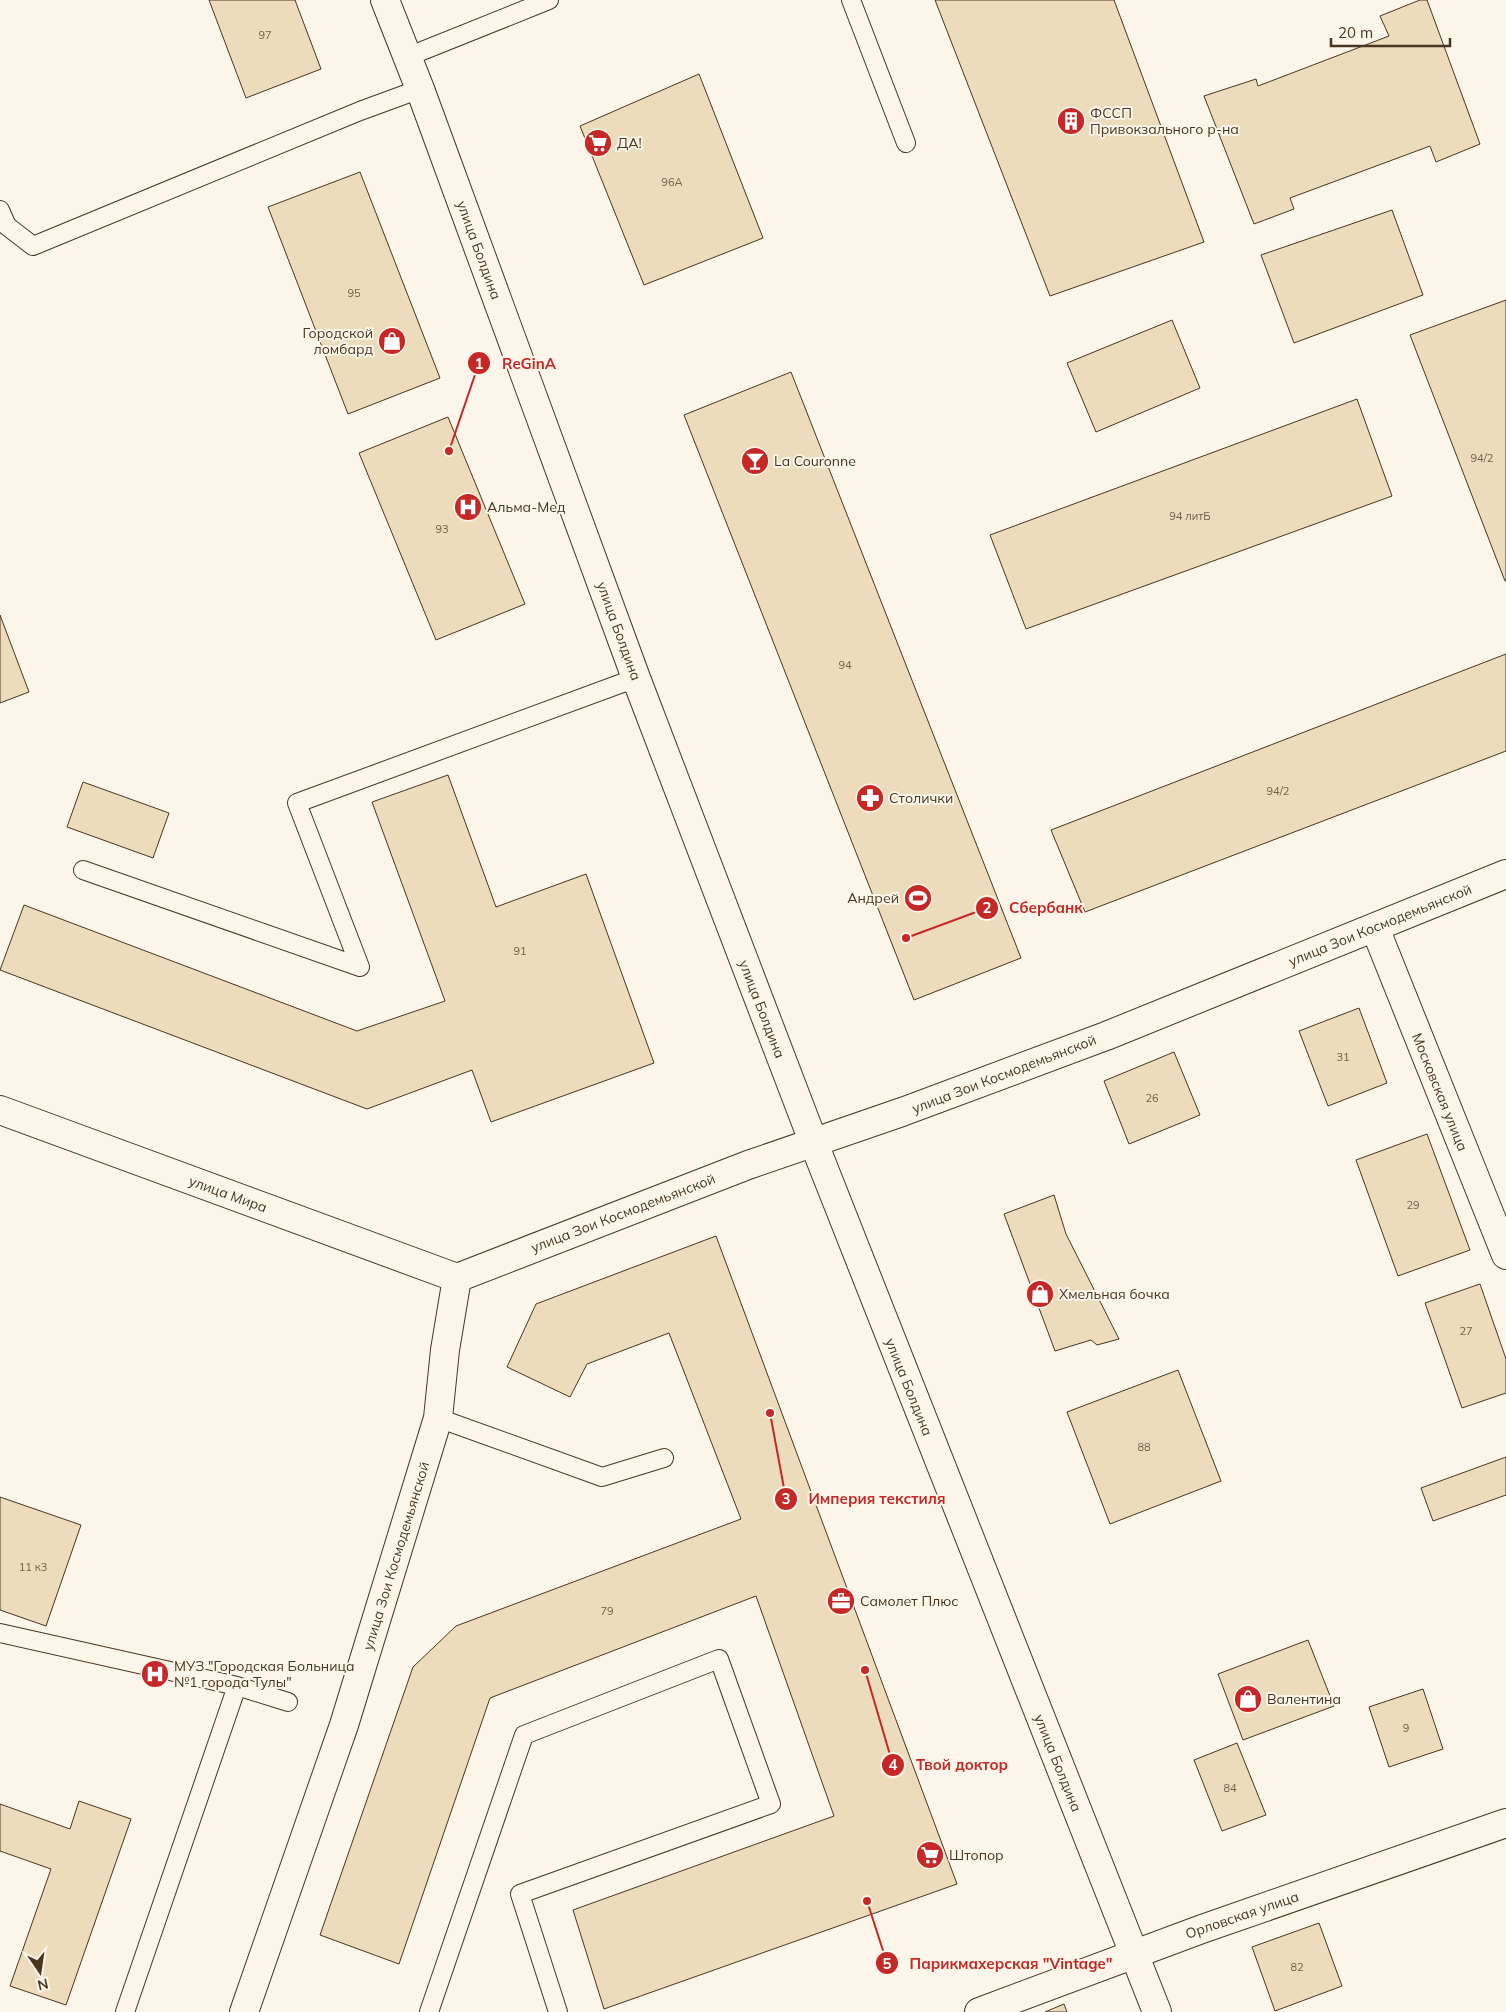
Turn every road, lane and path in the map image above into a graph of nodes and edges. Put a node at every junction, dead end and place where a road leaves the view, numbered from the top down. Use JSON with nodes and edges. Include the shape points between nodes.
{"nodes":[{"id":1,"x":385,"y":0,"type":"edge"},
{"id":2,"x":549,"y":0,"type":"edge"},
{"id":3,"x":851,"y":0,"type":"edge"},
{"id":4,"x":407,"y":57,"type":"junction"},
{"id":5,"x":420,"y":89,"type":"junction"},
{"id":6,"x":906,"y":143,"type":"dead end"},
{"id":7,"x":0,"y":210,"type":"edge"},
{"id":8,"x":636,"y":678,"type":"junction"},
{"id":9,"x":83,"y":870,"type":"dead end"},
{"id":10,"x":1506,"y":874,"type":"edge"},
{"id":11,"x":1375,"y":928,"type":"junction"},
{"id":12,"x":0,"y":1110,"type":"edge"},
{"id":13,"x":812,"y":1141,"type":"junction"},
{"id":14,"x":1506,"y":1255,"type":"edge"},
{"id":15,"x":456,"y":1278,"type":"junction"},
{"id":16,"x":438,"y":1418,"type":"junction"},
{"id":17,"x":664,"y":1458,"type":"dead end"},
{"id":18,"x":0,"y":1633,"type":"edge"},
{"id":19,"x":237,"y":1686,"type":"junction"},
{"id":20,"x":288,"y":1702,"type":"dead end"},
{"id":21,"x":1506,"y":1823,"type":"edge"},
{"id":22,"x":1134,"y":1954,"type":"junction"},
{"id":23,"x":126,"y":2012,"type":"edge"},
{"id":24,"x":244,"y":2012,"type":"edge"},
{"id":25,"x":429,"y":2012,"type":"edge"},
{"id":26,"x":558,"y":2012,"type":"edge"},
{"id":27,"x":979,"y":2012,"type":"edge"},
{"id":28,"x":1157,"y":2012,"type":"edge"}],
"edges":[{"from":1,"to":4,"type":"street","name":"улица Болдина"},
{"from":2,"to":4,"type":"lane"},
{"from":3,"to":6,"type":"lane"},
{"from":4,"to":5,"type":"street","name":"улица Болдина"},
{"from":5,"to":7,"type":"lane","via":[[360,110],[34,246],[7,226]]},
{"from":5,"to":8,"type":"street","name":"улица Болдина"},
{"from":8,"to":9,"type":"lane","via":[[297,803],[360,967]]},
{"from":8,"to":13,"type":"street","name":"улица Болдина"},
{"from":10,"to":11,"type":"street","name":"улица Зои Космодемьянской"},
{"from":11,"to":13,"type":"street","name":"улица Зои Космодемьянской","via":[[1106,1036],[902,1112]]},
{"from":11,"to":14,"type":"street","name":"Московская улица"},
{"from":12,"to":15,"type":"street","name":"улица Мира"},
{"from":13,"to":15,"type":"street","name":"улица Зои Космодемьянской"},
{"from":13,"to":22,"type":"street","name":"улица Болдина"},
{"from":15,"to":16,"type":"street","name":"улица Зои Космодемьянской"},
{"from":16,"to":17,"type":"lane","via":[[602,1477]]},
{"from":16,"to":24,"type":"street","name":"улица Зои Космодемьянской","via":[[344,1724]]},
{"from":18,"to":19,"type":"lane"},
{"from":19,"to":20,"type":"lane"},
{"from":19,"to":23,"type":"lane"},
{"from":21,"to":22,"type":"street","name":"Орловская улица"},
{"from":22,"to":27,"type":"street","name":"Орловская улица"},
{"from":22,"to":28,"type":"street","name":"улица Болдина"},
{"from":25,"to":26,"type":"lane","via":[[524,1735],[719,1659],[771,1804],[520,1894]]}]}
